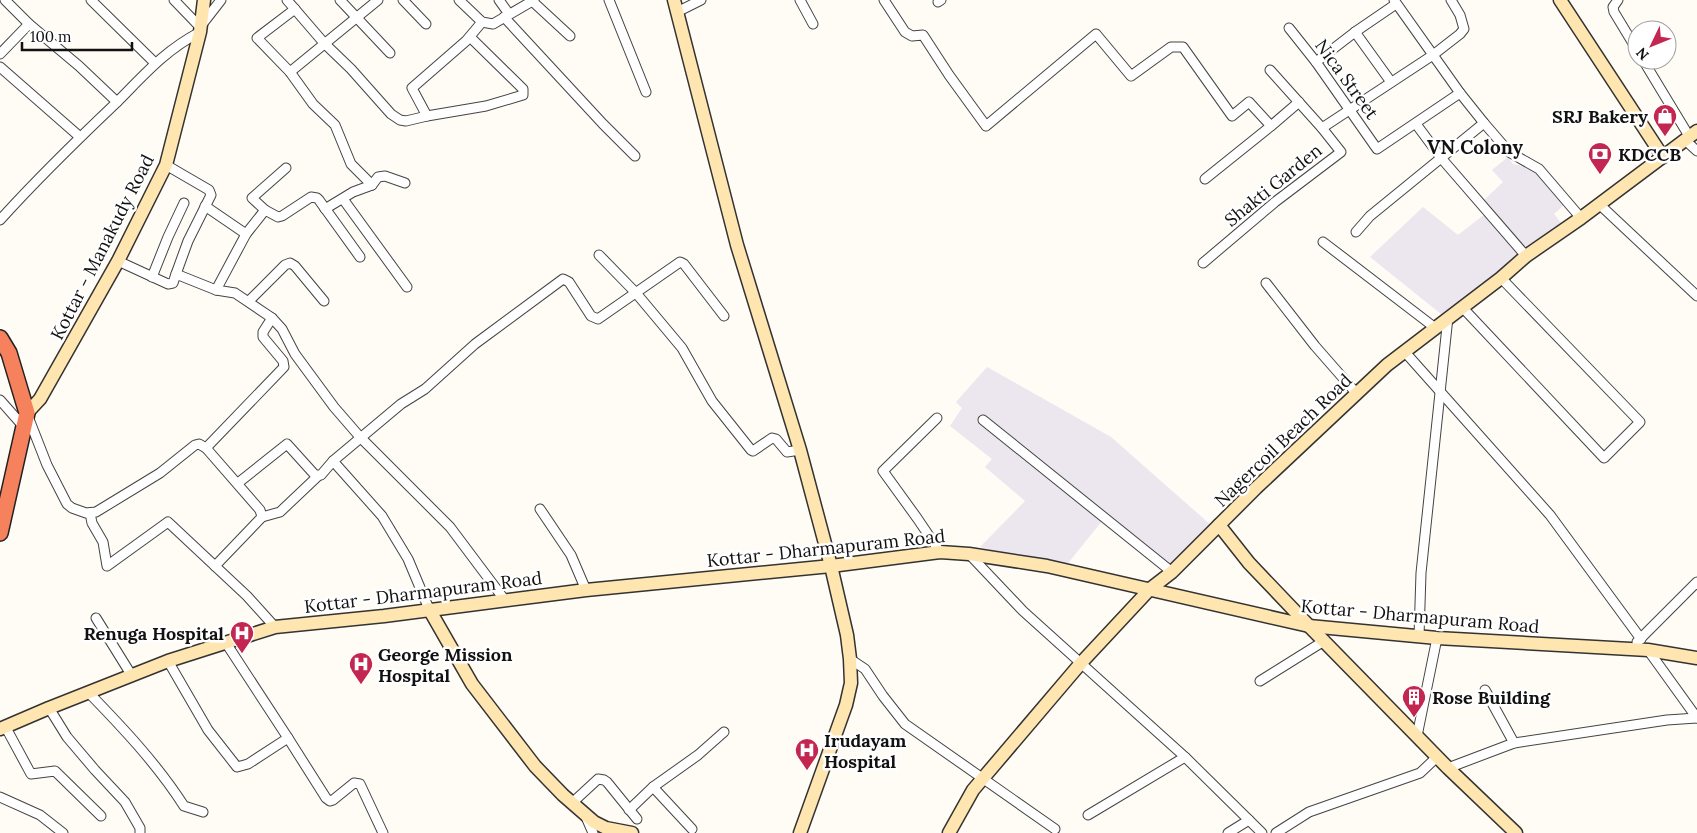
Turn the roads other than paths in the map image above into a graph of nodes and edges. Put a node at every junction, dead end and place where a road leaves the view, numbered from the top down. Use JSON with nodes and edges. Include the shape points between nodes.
{"nodes":[{"id":1,"x":6,"y":0,"type":"edge"},
{"id":2,"x":91,"y":0,"type":"edge"},
{"id":3,"x":174,"y":0,"type":"edge"},
{"id":4,"x":204,"y":0,"type":"edge"},
{"id":5,"x":221,"y":0,"type":"edge"},
{"id":6,"x":287,"y":0,"type":"edge"},
{"id":7,"x":340,"y":0,"type":"edge"},
{"id":8,"x":378,"y":0,"type":"edge"},
{"id":9,"x":403,"y":0,"type":"edge"},
{"id":10,"x":459,"y":0,"type":"edge"},
{"id":11,"x":499,"y":0,"type":"edge"},
{"id":12,"x":532,"y":0,"type":"edge"},
{"id":13,"x":609,"y":0,"type":"edge"},
{"id":14,"x":701,"y":0,"type":"edge"},
{"id":15,"x":800,"y":0,"type":"edge"},
{"id":16,"x":884,"y":0,"type":"edge"},
{"id":17,"x":1451,"y":0,"type":"edge"},
{"id":18,"x":1560,"y":0,"type":"edge"},
{"id":19,"x":1618,"y":0,"type":"edge"},
{"id":20,"x":1395,"y":2,"type":"edge"},
{"id":21,"x":675,"y":6,"type":"edge"},
{"id":22,"x":295,"y":9,"type":"junction"},
{"id":23,"x":507,"y":16,"type":"junction"},
{"id":24,"x":357,"y":18,"type":"junction"},
{"id":25,"x":482,"y":22,"type":"junction"},
{"id":26,"x":29,"y":24,"type":"junction"},
{"id":27,"x":426,"y":24,"type":"dead end"},
{"id":28,"x":812,"y":24,"type":"dead end"},
{"id":29,"x":1290,"y":28,"type":"dead end"},
{"id":30,"x":200,"y":30,"type":"junction"},
{"id":31,"x":1355,"y":32,"type":"junction"},
{"id":32,"x":1627,"y":33,"type":"edge"},
{"id":33,"x":570,"y":36,"type":"dead end"},
{"id":34,"x":470,"y":38,"type":"junction"},
{"id":35,"x":324,"y":43,"type":"junction"},
{"id":36,"x":390,"y":53,"type":"dead end"},
{"id":37,"x":0,"y":54,"type":"edge"},
{"id":38,"x":1432,"y":55,"type":"junction"},
{"id":39,"x":1316,"y":62,"type":"junction"},
{"id":40,"x":155,"y":63,"type":"junction"},
{"id":41,"x":0,"y":67,"type":"edge"},
{"id":42,"x":1270,"y":70,"type":"dead end"},
{"id":43,"x":1649,"y":70,"type":"edge"},
{"id":44,"x":290,"y":72,"type":"junction"},
{"id":45,"x":1391,"y":82,"type":"junction"},
{"id":46,"x":646,"y":92,"type":"dead end"},
{"id":47,"x":1460,"y":93,"type":"junction"},
{"id":48,"x":117,"y":102,"type":"junction"},
{"id":49,"x":1299,"y":102,"type":"junction"},
{"id":50,"x":1349,"y":109,"type":"junction"},
{"id":51,"x":426,"y":116,"type":"junction"},
{"id":52,"x":1484,"y":123,"type":"junction"},
{"id":53,"x":1416,"y":124,"type":"junction"},
{"id":54,"x":1271,"y":126,"type":"junction"},
{"id":55,"x":1322,"y":128,"type":"junction"},
{"id":56,"x":1691,"y":136,"type":"edge"},
{"id":57,"x":80,"y":137,"type":"junction"},
{"id":58,"x":1697,"y":151,"type":"edge"},
{"id":59,"x":635,"y":156,"type":"dead end"},
{"id":60,"x":1664,"y":157,"type":"junction"},
{"id":61,"x":1442,"y":159,"type":"junction"},
{"id":62,"x":166,"y":165,"type":"junction"},
{"id":63,"x":286,"y":168,"type":"dead end"},
{"id":64,"x":1205,"y":179,"type":"dead end"},
{"id":65,"x":405,"y":182,"type":"dead end"},
{"id":66,"x":372,"y":184,"type":"junction"},
{"id":67,"x":344,"y":198,"type":"junction"},
{"id":68,"x":184,"y":203,"type":"dead end"},
{"id":69,"x":1599,"y":204,"type":"junction"},
{"id":70,"x":205,"y":206,"type":"junction"},
{"id":71,"x":325,"y":209,"type":"junction"},
{"id":72,"x":265,"y":210,"type":"junction"},
{"id":73,"x":1581,"y":218,"type":"junction"},
{"id":74,"x":0,"y":220,"type":"edge"},
{"id":75,"x":1356,"y":232,"type":"dead end"},
{"id":76,"x":246,"y":234,"type":"junction"},
{"id":77,"x":1323,"y":242,"type":"dead end"},
{"id":78,"x":599,"y":255,"type":"dead end"},
{"id":79,"x":1526,"y":256,"type":"junction"},
{"id":80,"x":360,"y":257,"type":"dead end"},
{"id":81,"x":118,"y":261,"type":"junction"},
{"id":82,"x":1203,"y":263,"type":"dead end"},
{"id":83,"x":176,"y":274,"type":"junction"},
{"id":84,"x":152,"y":277,"type":"junction"},
{"id":85,"x":1501,"y":278,"type":"junction"},
{"id":86,"x":1266,"y":283,"type":"dead end"},
{"id":87,"x":407,"y":287,"type":"dead end"},
{"id":88,"x":216,"y":290,"type":"junction"},
{"id":89,"x":636,"y":293,"type":"junction"},
{"id":90,"x":1697,"y":296,"type":"edge"},
{"id":91,"x":249,"y":301,"type":"junction"},
{"id":92,"x":324,"y":301,"type":"dead end"},
{"id":93,"x":1462,"y":306,"type":"junction"},
{"id":94,"x":724,"y":316,"type":"dead end"},
{"id":95,"x":1448,"y":317,"type":"junction"},
{"id":96,"x":272,"y":318,"type":"junction"},
{"id":97,"x":1434,"y":328,"type":"junction"},
{"id":98,"x":0,"y":338,"type":"edge"},
{"id":99,"x":1404,"y":351,"type":"junction"},
{"id":100,"x":1440,"y":390,"type":"junction"},
{"id":101,"x":1357,"y":394,"type":"junction"},
{"id":102,"x":0,"y":400,"type":"edge"},
{"id":103,"x":937,"y":418,"type":"dead end"},
{"id":104,"x":25,"y":419,"type":"junction"},
{"id":105,"x":983,"y":420,"type":"dead end"},
{"id":106,"x":360,"y":437,"type":"junction"},
{"id":107,"x":206,"y":448,"type":"junction"},
{"id":108,"x":800,"y":450,"type":"junction"},
{"id":109,"x":333,"y":461,"type":"junction"},
{"id":110,"x":318,"y":476,"type":"junction"},
{"id":111,"x":238,"y":483,"type":"junction"},
{"id":112,"x":4,"y":494,"type":"edge"},
{"id":113,"x":540,"y":509,"type":"dead end"},
{"id":114,"x":90,"y":513,"type":"junction"},
{"id":115,"x":262,"y":517,"type":"junction"},
{"id":116,"x":1219,"y":525,"type":"junction"},
{"id":117,"x":0,"y":533,"type":"edge"},
{"id":118,"x":940,"y":552,"type":"junction"},
{"id":119,"x":969,"y":554,"type":"junction"},
{"id":120,"x":215,"y":566,"type":"junction"},
{"id":121,"x":831,"y":566,"type":"junction"},
{"id":122,"x":1172,"y":572,"type":"junction"},
{"id":123,"x":1697,"y":582,"type":"edge"},
{"id":124,"x":586,"y":590,"type":"junction"},
{"id":125,"x":1150,"y":590,"type":"junction"},
{"id":126,"x":504,"y":599,"type":"junction"},
{"id":127,"x":429,"y":609,"type":"junction"},
{"id":128,"x":96,"y":618,"type":"dead end"},
{"id":129,"x":1310,"y":626,"type":"junction"},
{"id":130,"x":275,"y":627,"type":"junction"},
{"id":131,"x":1419,"y":636,"type":"junction"},
{"id":132,"x":1437,"y":638,"type":"junction"},
{"id":133,"x":1640,"y":639,"type":"junction"},
{"id":134,"x":1324,"y":641,"type":"junction"},
{"id":135,"x":226,"y":643,"type":"junction"},
{"id":136,"x":1627,"y":650,"type":"junction"},
{"id":137,"x":1648,"y":650,"type":"junction"},
{"id":138,"x":1697,"y":658,"type":"edge"},
{"id":139,"x":850,"y":659,"type":"junction"},
{"id":140,"x":168,"y":661,"type":"junction"},
{"id":141,"x":1081,"y":664,"type":"junction"},
{"id":142,"x":132,"y":676,"type":"junction"},
{"id":143,"x":1260,"y":681,"type":"dead end"},
{"id":144,"x":1485,"y":690,"type":"dead end"},
{"id":145,"x":88,"y":692,"type":"junction"},
{"id":146,"x":49,"y":708,"type":"junction"},
{"id":147,"x":3,"y":728,"type":"edge"},
{"id":148,"x":724,"y":732,"type":"dead end"},
{"id":149,"x":1417,"y":736,"type":"junction"},
{"id":150,"x":288,"y":738,"type":"junction"},
{"id":151,"x":1514,"y":743,"type":"junction"},
{"id":152,"x":1185,"y":757,"type":"junction"},
{"id":153,"x":1437,"y":757,"type":"junction"},
{"id":154,"x":1448,"y":768,"type":"junction"},
{"id":155,"x":984,"y":778,"type":"junction"},
{"id":156,"x":653,"y":787,"type":"junction"},
{"id":157,"x":0,"y":797,"type":"edge"},
{"id":158,"x":572,"y":803,"type":"junction"},
{"id":159,"x":630,"y":810,"type":"junction"},
{"id":160,"x":203,"y":812,"type":"dead end"},
{"id":161,"x":585,"y":814,"type":"junction"},
{"id":162,"x":1088,"y":815,"type":"dead end"},
{"id":163,"x":101,"y":816,"type":"dead end"},
{"id":164,"x":637,"y":820,"type":"dead end"},
{"id":165,"x":1248,"y":820,"type":"junction"},
{"id":166,"x":692,"y":829,"type":"dead end"},
{"id":167,"x":1055,"y":829,"type":"dead end"},
{"id":168,"x":63,"y":833,"type":"edge"},
{"id":169,"x":140,"y":833,"type":"edge"},
{"id":170,"x":382,"y":833,"type":"edge"},
{"id":171,"x":593,"y":833,"type":"edge"},
{"id":172,"x":632,"y":833,"type":"edge"},
{"id":173,"x":800,"y":833,"type":"edge"},
{"id":174,"x":949,"y":833,"type":"edge"},
{"id":175,"x":1228,"y":833,"type":"edge"},
{"id":176,"x":1262,"y":833,"type":"edge"},
{"id":177,"x":1276,"y":833,"type":"edge"},
{"id":178,"x":1516,"y":833,"type":"edge"}],
"edges":[{"from":1,"to":26,"type":"street"},
{"from":2,"to":40,"type":"street"},
{"from":3,"to":30,"type":"street"},
{"from":4,"to":30,"type":"main road","name":"Kottar - Manakudy Road"},
{"from":5,"to":30,"type":"street"},
{"from":6,"to":22,"type":"street"},
{"from":7,"to":24,"type":"street"},
{"from":8,"to":24,"type":"street"},
{"from":9,"to":27,"type":"street"},
{"from":10,"to":25,"type":"street"},
{"from":11,"to":23,"type":"street"},
{"from":12,"to":23,"type":"street"},
{"from":12,"to":33,"type":"street"},
{"from":13,"to":46,"type":"street"},
{"from":14,"to":21,"type":"street"},
{"from":15,"to":28,"type":"street"},
{"from":16,"to":54,"type":"street","via":[[906,32],[912,36],[923,35],[986,126],[1096,34],[1131,76],[1171,47],[1183,47],[1232,116],[1249,102]]},
{"from":17,"to":38,"type":"street","via":[[1464,29]]},
{"from":18,"to":60,"type":"main road"},
{"from":19,"to":32,"type":"street","via":[[1613,7],[1614,12]]},
{"from":20,"to":31,"type":"street"},
{"from":20,"to":38,"type":"street"},
{"from":21,"to":108,"type":"main road","via":[[737,245]]},
{"from":22,"to":35,"type":"street"},
{"from":22,"to":44,"type":"street","via":[[257,38]]},
{"from":23,"to":25,"type":"street","via":[[493,24]]},
{"from":23,"to":59,"type":"street"},
{"from":24,"to":35,"type":"street"},
{"from":24,"to":36,"type":"street"},
{"from":25,"to":34,"type":"street"},
{"from":26,"to":37,"type":"street"},
{"from":26,"to":48,"type":"street"},
{"from":29,"to":39,"type":"street","name":"Nica Street"},
{"from":30,"to":40,"type":"street"},
{"from":30,"to":62,"type":"main road","name":"Kottar - Manakudy Road"},
{"from":31,"to":39,"type":"street"},
{"from":31,"to":45,"type":"street"},
{"from":34,"to":51,"type":"street","via":[[412,88]]},
{"from":34,"to":51,"type":"street","via":[[524,93],[486,106]]},
{"from":35,"to":44,"type":"street"},
{"from":35,"to":51,"type":"street","via":[[391,114],[406,121]]},
{"from":38,"to":45,"type":"street"},
{"from":38,"to":47,"type":"street"},
{"from":39,"to":50,"type":"street","name":"Nica Street"},
{"from":40,"to":48,"type":"street"},
{"from":41,"to":57,"type":"street"},
{"from":42,"to":49,"type":"street"},
{"from":43,"to":56,"type":"street"},
{"from":44,"to":66,"type":"street","via":[[313,104],[335,124],[351,164]]},
{"from":45,"to":50,"type":"street"},
{"from":47,"to":52,"type":"street"},
{"from":47,"to":53,"type":"street"},
{"from":48,"to":57,"type":"street"},
{"from":49,"to":54,"type":"street"},
{"from":49,"to":55,"type":"street"},
{"from":50,"to":53,"type":"street","name":"Nica Street","via":[[1377,149]]},
{"from":50,"to":55,"type":"street"},
{"from":52,"to":61,"type":"street"},
{"from":52,"to":73,"type":"street","via":[[1509,152],[1539,169]]},
{"from":53,"to":61,"type":"street"},
{"from":54,"to":64,"type":"street"},
{"from":55,"to":82,"type":"street","name":"Shakti Garden","via":[[1340,152]]},
{"from":56,"to":58,"type":"street"},
{"from":56,"to":60,"type":"main road","name":"Nagercoil Beach Road"},
{"from":57,"to":74,"type":"street"},
{"from":60,"to":69,"type":"main road","name":"Nagercoil Beach Road"},
{"from":61,"to":75,"type":"street","via":[[1370,216]]},
{"from":61,"to":79,"type":"street"},
{"from":62,"to":70,"type":"street","via":[[209,190],[211,195]]},
{"from":62,"to":81,"type":"main road","name":"Kottar - Manakudy Road"},
{"from":63,"to":72,"type":"street","via":[[252,198]]},
{"from":65,"to":66,"type":"street","via":[[384,176]]},
{"from":66,"to":67,"type":"street"},
{"from":67,"to":71,"type":"street"},
{"from":67,"to":87,"type":"street"},
{"from":68,"to":84,"type":"street"},
{"from":69,"to":73,"type":"main road","name":"Nagercoil Beach Road"},
{"from":69,"to":90,"type":"street"},
{"from":70,"to":76,"type":"street"},
{"from":70,"to":83,"type":"street"},
{"from":71,"to":72,"type":"street","via":[[314,197],[282,216]]},
{"from":71,"to":80,"type":"street"},
{"from":72,"to":76,"type":"street"},
{"from":73,"to":79,"type":"main road","name":"Nagercoil Beach Road"},
{"from":76,"to":88,"type":"street"},
{"from":77,"to":97,"type":"street"},
{"from":78,"to":89,"type":"street"},
{"from":79,"to":85,"type":"main road","name":"Nagercoil Beach Road"},
{"from":81,"to":84,"type":"street"},
{"from":81,"to":104,"type":"main road","name":"Kottar - Manakudy Road"},
{"from":83,"to":84,"type":"street","via":[[170,284]]},
{"from":83,"to":88,"type":"street"},
{"from":85,"to":93,"type":"main road","name":"Nagercoil Beach Road"},
{"from":85,"to":93,"type":"street","via":[[1640,422],[1604,458]]},
{"from":86,"to":101,"type":"street"},
{"from":88,"to":91,"type":"street","via":[[235,293]]},
{"from":89,"to":94,"type":"street","via":[[680,262]]},
{"from":89,"to":106,"type":"street","via":[[597,319],[591,316],[569,282],[563,279],[475,344],[425,389]]},
{"from":89,"to":108,"type":"street","via":[[682,348],[712,401],[752,451],[772,438],[787,452]]},
{"from":91,"to":92,"type":"street","via":[[290,263]]},
{"from":91,"to":96,"type":"street"},
{"from":93,"to":95,"type":"main road","name":"Nagercoil Beach Road"},
{"from":95,"to":97,"type":"main road","name":"Nagercoil Beach Road"},
{"from":95,"to":100,"type":"street"},
{"from":96,"to":106,"type":"street","via":[[334,407]]},
{"from":96,"to":107,"type":"street","via":[[262,337],[283,361],[284,367]]},
{"from":97,"to":99,"type":"main road","name":"Nagercoil Beach Road"},
{"from":98,"to":104,"type":"highway","via":[[9,353]]},
{"from":99,"to":100,"type":"street"},
{"from":99,"to":101,"type":"main road","name":"Nagercoil Beach Road"},
{"from":100,"to":131,"type":"street","via":[[1421,573]]},
{"from":100,"to":133,"type":"street","via":[[1550,515]]},
{"from":101,"to":116,"type":"main road","name":"Nagercoil Beach Road"},
{"from":102,"to":104,"type":"street"},
{"from":103,"to":118,"type":"street","via":[[883,471]]},
{"from":104,"to":112,"type":"highway"},
{"from":104,"to":114,"type":"street","via":[[65,502],[72,508]]},
{"from":105,"to":122,"type":"street"},
{"from":106,"to":109,"type":"street"},
{"from":106,"to":126,"type":"street","via":[[450,527]]},
{"from":107,"to":111,"type":"street"},
{"from":107,"to":114,"type":"street","via":[[195,444],[160,473]]},
{"from":108,"to":121,"type":"main road"},
{"from":109,"to":110,"type":"street"},
{"from":109,"to":127,"type":"street","via":[[382,516],[408,559]]},
{"from":110,"to":111,"type":"street","via":[[287,444]]},
{"from":110,"to":115,"type":"street","via":[[280,512]]},
{"from":111,"to":115,"type":"street"},
{"from":112,"to":117,"type":"highway"},
{"from":113,"to":124,"type":"street","via":[[571,555]]},
{"from":114,"to":120,"type":"street","via":[[103,542],[107,566],[168,522]]},
{"from":115,"to":120,"type":"street"},
{"from":116,"to":122,"type":"main road","name":"Nagercoil Beach Road"},
{"from":116,"to":129,"type":"main road","via":[[1249,563]]},
{"from":118,"to":119,"type":"main road","name":"Kottar - Dharmapuram Road"},
{"from":118,"to":121,"type":"main road","name":"Kottar - Dharmapuram Road"},
{"from":119,"to":125,"type":"main road","name":"Kottar - Dharmapuram Road","via":[[1047,566]]},
{"from":119,"to":141,"type":"street","via":[[1023,611]]},
{"from":120,"to":130,"type":"street"},
{"from":121,"to":124,"type":"main road","name":"Kottar - Dharmapuram Road"},
{"from":121,"to":139,"type":"main road"},
{"from":122,"to":125,"type":"main road","name":"Nagercoil Beach Road"},
{"from":123,"to":133,"type":"street"},
{"from":124,"to":126,"type":"main road","name":"Kottar - Dharmapuram Road"},
{"from":125,"to":129,"type":"main road","name":"Kottar - Dharmapuram Road"},
{"from":125,"to":141,"type":"main road","name":"Nagercoil Beach Road"},
{"from":126,"to":127,"type":"main road","name":"Kottar - Dharmapuram Road"},
{"from":127,"to":130,"type":"main road","name":"Kottar - Dharmapuram Road"},
{"from":127,"to":158,"type":"main road","via":[[472,684],[535,766]]},
{"from":128,"to":142,"type":"street"},
{"from":129,"to":131,"type":"main road","name":"Kottar - Dharmapuram Road"},
{"from":129,"to":134,"type":"main road"},
{"from":130,"to":135,"type":"main road","name":"Kottar - Dharmapuram Road"},
{"from":131,"to":132,"type":"main road","name":"Kottar - Dharmapuram Road"},
{"from":132,"to":136,"type":"main road","name":"Kottar - Dharmapuram Road"},
{"from":132,"to":149,"type":"street"},
{"from":133,"to":136,"type":"street"},
{"from":134,"to":143,"type":"street"},
{"from":134,"to":149,"type":"main road"},
{"from":135,"to":140,"type":"main road","name":"Kottar - Dharmapuram Road"},
{"from":135,"to":150,"type":"street"},
{"from":136,"to":137,"type":"main road","name":"Kottar - Dharmapuram Road"},
{"from":137,"to":138,"type":"main road","name":"Kottar - Dharmapuram Road"},
{"from":137,"to":151,"type":"street","via":[[1697,718]]},
{"from":139,"to":155,"type":"street","via":[[865,669],[905,724]]},
{"from":139,"to":173,"type":"main road","via":[[851,683],[846,705]]},
{"from":140,"to":142,"type":"main road","name":"Kottar - Dharmapuram Road"},
{"from":140,"to":150,"type":"street","via":[[208,730],[238,768]]},
{"from":141,"to":152,"type":"street"},
{"from":141,"to":155,"type":"main road","name":"Nagercoil Beach Road"},
{"from":142,"to":145,"type":"main road","name":"Kottar - Dharmapuram Road"},
{"from":144,"to":151,"type":"street"},
{"from":145,"to":146,"type":"main road","name":"Kottar - Dharmapuram Road"},
{"from":145,"to":160,"type":"street","via":[[166,778],[184,806]]},
{"from":146,"to":147,"type":"main road","name":"Kottar - Dharmapuram Road"},
{"from":146,"to":169,"type":"street","via":[[73,743],[125,802]]},
{"from":147,"to":163,"type":"street","via":[[31,774],[55,771]]},
{"from":148,"to":156,"type":"street"},
{"from":149,"to":153,"type":"main road"},
{"from":150,"to":170,"type":"street","via":[[329,800],[354,784],[360,784]]},
{"from":151,"to":154,"type":"street"},
{"from":152,"to":162,"type":"street"},
{"from":152,"to":165,"type":"street"},
{"from":153,"to":154,"type":"main road"},
{"from":153,"to":177,"type":"street","via":[[1420,773],[1308,812]]},
{"from":154,"to":178,"type":"main road"},
{"from":155,"to":167,"type":"street"},
{"from":155,"to":174,"type":"main road","name":"Nagercoil Beach Road","via":[[973,790]]},
{"from":156,"to":159,"type":"street"},
{"from":156,"to":166,"type":"street"},
{"from":157,"to":168,"type":"street","via":[[40,815]]},
{"from":158,"to":159,"type":"street","via":[[600,779],[607,782]]},
{"from":158,"to":161,"type":"main road"},
{"from":159,"to":164,"type":"street"},
{"from":161,"to":171,"type":"street"},
{"from":161,"to":172,"type":"main road","via":[[606,828]]},
{"from":165,"to":175,"type":"street"},
{"from":165,"to":176,"type":"street"}]}
